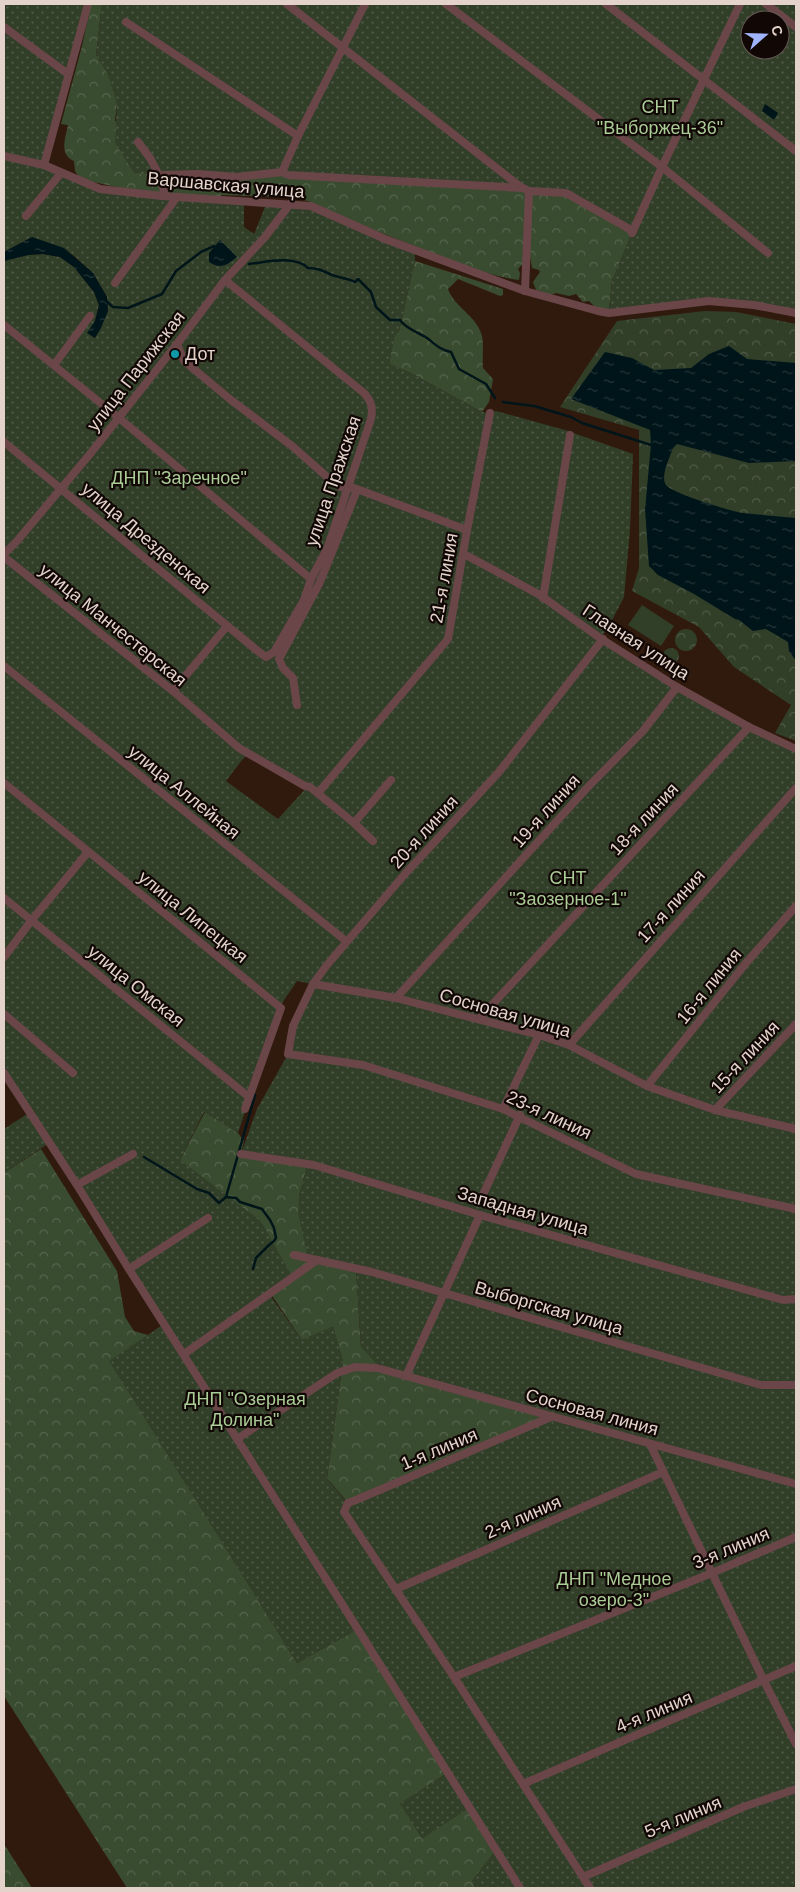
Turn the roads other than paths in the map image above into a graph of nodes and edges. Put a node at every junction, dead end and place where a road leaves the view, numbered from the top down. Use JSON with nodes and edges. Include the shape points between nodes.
{"nodes":[{"id":1,"x":88,"y":4,"type":"edge"},
{"id":2,"x":287,"y":4,"type":"edge"},
{"id":3,"x":365,"y":4,"type":"edge"},
{"id":4,"x":446,"y":4,"type":"edge"},
{"id":5,"x":606,"y":4,"type":"edge"},
{"id":6,"x":740,"y":4,"type":"edge"},
{"id":7,"x":766,"y":4,"type":"edge"},
{"id":8,"x":126,"y":22,"type":"dead end"},
{"id":9,"x":4,"y":27,"type":"edge"},
{"id":10,"x":796,"y":27,"type":"edge"},
{"id":11,"x":342,"y":47,"type":"junction"},
{"id":12,"x":68,"y":74,"type":"junction"},
{"id":13,"x":705,"y":80,"type":"junction"},
{"id":14,"x":298,"y":136,"type":"junction"},
{"id":15,"x":138,"y":142,"type":"dead end"},
{"id":16,"x":796,"y":151,"type":"edge"},
{"id":17,"x":4,"y":156,"type":"edge"},
{"id":18,"x":44,"y":165,"type":"junction"},
{"id":19,"x":662,"y":167,"type":"junction"},
{"id":20,"x":59,"y":172,"type":"junction"},
{"id":21,"x":282,"y":172,"type":"junction"},
{"id":22,"x":159,"y":175,"type":"junction"},
{"id":23,"x":526,"y":190,"type":"junction"},
{"id":24,"x":162,"y":196,"type":"junction"},
{"id":25,"x":177,"y":197,"type":"junction"},
{"id":26,"x":290,"y":204,"type":"junction"},
{"id":27,"x":26,"y":216,"type":"dead end"},
{"id":28,"x":768,"y":253,"type":"dead end"},
{"id":29,"x":225,"y":280,"type":"junction"},
{"id":30,"x":115,"y":283,"type":"dead end"},
{"id":31,"x":525,"y":291,"type":"junction"},
{"id":32,"x":796,"y":313,"type":"edge"},
{"id":33,"x":90,"y":316,"type":"dead end"},
{"id":34,"x":4,"y":325,"type":"edge"},
{"id":35,"x":177,"y":344,"type":"junction"},
{"id":36,"x":54,"y":365,"type":"junction"},
{"id":37,"x":490,"y":413,"type":"dead end"},
{"id":38,"x":119,"y":418,"type":"junction"},
{"id":39,"x":570,"y":435,"type":"dead end"},
{"id":40,"x":4,"y":442,"type":"edge"},
{"id":41,"x":61,"y":488,"type":"junction"},
{"id":42,"x":348,"y":488,"type":"junction"},
{"id":43,"x":357,"y":490,"type":"junction"},
{"id":44,"x":467,"y":530,"type":"junction"},
{"id":45,"x":464,"y":554,"type":"junction"},
{"id":46,"x":4,"y":555,"type":"edge"},
{"id":47,"x":311,"y":579,"type":"junction"},
{"id":48,"x":543,"y":598,"type":"junction"},
{"id":49,"x":227,"y":626,"type":"junction"},
{"id":50,"x":603,"y":640,"type":"junction"},
{"id":51,"x":269,"y":656,"type":"joint"},
{"id":52,"x":4,"y":666,"type":"edge"},
{"id":53,"x":677,"y":687,"type":"junction"},
{"id":54,"x":173,"y":691,"type":"junction"},
{"id":55,"x":297,"y":705,"type":"dead end"},
{"id":56,"x":749,"y":727,"type":"junction"},
{"id":57,"x":796,"y":748,"type":"edge"},
{"id":58,"x":390,"y":780,"type":"dead end"},
{"id":59,"x":4,"y":783,"type":"edge"},
{"id":60,"x":796,"y":788,"type":"edge"},
{"id":61,"x":318,"y":793,"type":"junction"},
{"id":62,"x":354,"y":823,"type":"junction"},
{"id":63,"x":373,"y":842,"type":"dead end"},
{"id":64,"x":88,"y":852,"type":"junction"},
{"id":65,"x":4,"y":898,"type":"edge"},
{"id":66,"x":796,"y":906,"type":"edge"},
{"id":67,"x":31,"y":920,"type":"junction"},
{"id":68,"x":346,"y":941,"type":"junction"},
{"id":69,"x":4,"y":957,"type":"edge"},
{"id":70,"x":312,"y":984,"type":"junction"},
{"id":71,"x":396,"y":998,"type":"junction"},
{"id":72,"x":4,"y":1014,"type":"edge"},
{"id":73,"x":479,"y":1019,"type":"junction"},
{"id":74,"x":796,"y":1024,"type":"edge"},
{"id":75,"x":539,"y":1035,"type":"junction"},
{"id":76,"x":569,"y":1045,"type":"junction"},
{"id":77,"x":288,"y":1054,"type":"joint"},
{"id":78,"x":4,"y":1073,"type":"edge"},
{"id":79,"x":73,"y":1073,"type":"dead end"},
{"id":80,"x":646,"y":1086,"type":"junction"},
{"id":81,"x":249,"y":1097,"type":"junction"},
{"id":82,"x":503,"y":1108,"type":"junction"},
{"id":83,"x":245,"y":1109,"type":"dead end"},
{"id":84,"x":715,"y":1110,"type":"junction"},
{"id":85,"x":520,"y":1115,"type":"junction"},
{"id":86,"x":796,"y":1129,"type":"edge"},
{"id":87,"x":133,"y":1154,"type":"dead end"},
{"id":88,"x":241,"y":1154,"type":"dead end"},
{"id":89,"x":77,"y":1185,"type":"junction"},
{"id":90,"x":480,"y":1201,"type":"dead end"},
{"id":91,"x":796,"y":1209,"type":"edge"},
{"id":92,"x":480,"y":1215,"type":"junction"},
{"id":93,"x":208,"y":1218,"type":"dead end"},
{"id":94,"x":294,"y":1255,"type":"dead end"},
{"id":95,"x":317,"y":1260,"type":"junction"},
{"id":96,"x":128,"y":1269,"type":"junction"},
{"id":97,"x":443,"y":1293,"type":"junction"},
{"id":98,"x":796,"y":1299,"type":"edge"},
{"id":99,"x":184,"y":1354,"type":"junction"},
{"id":100,"x":406,"y":1376,"type":"junction"},
{"id":101,"x":796,"y":1385,"type":"edge"},
{"id":102,"x":551,"y":1418,"type":"junction"},
{"id":103,"x":237,"y":1439,"type":"junction"},
{"id":104,"x":650,"y":1444,"type":"junction"},
{"id":105,"x":663,"y":1472,"type":"junction"},
{"id":106,"x":796,"y":1484,"type":"edge"},
{"id":107,"x":796,"y":1536,"type":"edge"},
{"id":108,"x":712,"y":1572,"type":"junction"},
{"id":109,"x":396,"y":1589,"type":"junction"},
{"id":110,"x":796,"y":1666,"type":"edge"},
{"id":111,"x":454,"y":1677,"type":"junction"},
{"id":112,"x":764,"y":1680,"type":"junction"},
{"id":113,"x":796,"y":1744,"type":"edge"},
{"id":114,"x":523,"y":1784,"type":"junction"},
{"id":115,"x":796,"y":1788,"type":"edge"},
{"id":116,"x":583,"y":1877,"type":"junction"},
{"id":117,"x":520,"y":1888,"type":"edge"},
{"id":118,"x":590,"y":1888,"type":"edge"}],
"edges":[{"from":1,"to":12,"type":"street"},
{"from":2,"to":11,"type":"street"},
{"from":3,"to":11,"type":"street"},
{"from":4,"to":19,"type":"street"},
{"from":5,"to":13,"type":"street"},
{"from":6,"to":13,"type":"street"},
{"from":7,"to":10,"type":"street"},
{"from":8,"to":14,"type":"street"},
{"from":9,"to":12,"type":"street"},
{"from":11,"to":14,"type":"street"},
{"from":11,"to":23,"type":"street"},
{"from":12,"to":18,"type":"street"},
{"from":13,"to":16,"type":"street"},
{"from":13,"to":19,"type":"street"},
{"from":14,"to":21,"type":"street"},
{"from":15,"to":22,"type":"street"},
{"from":17,"to":18,"type":"street","name":"Варшавская улица"},
{"from":18,"to":20,"type":"street","name":"Варшавская улица"},
{"from":19,"to":23,"type":"street","via":[[633,232],[566,193]]},
{"from":19,"to":28,"type":"street"},
{"from":20,"to":24,"type":"street","name":"Варшавская улица","via":[[100,189]]},
{"from":20,"to":27,"type":"street"},
{"from":21,"to":22,"type":"street","via":[[238,177]]},
{"from":21,"to":23,"type":"street"},
{"from":22,"to":24,"type":"street","via":[[164,191]]},
{"from":23,"to":31,"type":"street"},
{"from":24,"to":25,"type":"street","name":"Варшавская улица"},
{"from":25,"to":26,"type":"street","name":"Варшавская улица"},
{"from":25,"to":30,"type":"street"},
{"from":26,"to":29,"type":"street","name":"улица Парижская"},
{"from":26,"to":31,"type":"street","name":"Варшавская улица","via":[[311,206]]},
{"from":29,"to":35,"type":"street","name":"улица Парижская"},
{"from":29,"to":42,"type":"street","name":"улица Пражская","via":[[370,400],[371,419]]},
{"from":31,"to":32,"type":"street","name":"Варшавская улица","via":[[604,312],[709,301]]},
{"from":33,"to":36,"type":"street"},
{"from":34,"to":36,"type":"street"},
{"from":35,"to":38,"type":"street","name":"улица Парижская"},
{"from":35,"to":42,"type":"street","via":[[184,360],[225,395],[334,483]]},
{"from":36,"to":38,"type":"street"},
{"from":37,"to":44,"type":"street","name":"21-я линия"},
{"from":38,"to":41,"type":"street","name":"улица Парижская"},
{"from":38,"to":47,"type":"street"},
{"from":39,"to":48,"type":"street"},
{"from":40,"to":41,"type":"street","name":"улица Дрезденская"},
{"from":41,"to":46,"type":"street","name":"улица Парижская"},
{"from":41,"to":49,"type":"street","name":"улица Дрезденская"},
{"from":42,"to":43,"type":"street"},
{"from":42,"to":47,"type":"street","name":"улица Пражская","via":[[327,549]]},
{"from":43,"to":44,"type":"street"},
{"from":43,"to":55,"type":"street","via":[[320,582],[280,659],[283,668],[293,678]]},
{"from":44,"to":45,"type":"street","name":"21-я линия"},
{"from":45,"to":48,"type":"street","name":"Главная улица"},
{"from":45,"to":61,"type":"street","name":"21-я линия","via":[[448,639]]},
{"from":46,"to":54,"type":"street","name":"улица Манчестерская"},
{"from":47,"to":51,"type":"street","name":"улица Пражская","via":[[298,611]]},
{"from":48,"to":50,"type":"street","name":"Главная улица"},
{"from":49,"to":51,"type":"street","name":"улица Дрезденская","via":[[259,652]]},
{"from":49,"to":54,"type":"street"},
{"from":50,"to":53,"type":"street","name":"Главная улица"},
{"from":50,"to":68,"type":"street","name":"20-я линия","via":[[499,772]]},
{"from":52,"to":68,"type":"street","name":"улица Аллейная"},
{"from":53,"to":56,"type":"street","name":"Главная улица"},
{"from":53,"to":71,"type":"street","name":"19-я линия","via":[[643,731],[586,788]]},
{"from":54,"to":61,"type":"street","name":"улица Манчестерская","via":[[239,748]]},
{"from":56,"to":57,"type":"street","name":"Главная улица"},
{"from":56,"to":73,"type":"street","name":"18-я линия"},
{"from":58,"to":62,"type":"street"},
{"from":59,"to":64,"type":"street","name":"улица Липецкая"},
{"from":60,"to":76,"type":"street","name":"17-я линия"},
{"from":61,"to":62,"type":"street","name":"улица Манчестерская"},
{"from":62,"to":63,"type":"street","name":"улица Манчестерская"},
{"from":64,"to":67,"type":"street"},
{"from":64,"to":81,"type":"street","name":"улица Липецкая","via":[[281,1008]]},
{"from":65,"to":67,"type":"street","name":"улица Омская"},
{"from":66,"to":80,"type":"street","name":"16-я линия"},
{"from":67,"to":69,"type":"street"},
{"from":67,"to":81,"type":"street","name":"улица Омская"},
{"from":68,"to":70,"type":"street","name":"20-я линия"},
{"from":70,"to":71,"type":"street","name":"Сосновая улица"},
{"from":70,"to":77,"type":"street","name":"20-я линия","via":[[293,1026]]},
{"from":71,"to":73,"type":"street","name":"Сосновая улица"},
{"from":72,"to":79,"type":"street"},
{"from":73,"to":75,"type":"street","name":"Сосновая улица"},
{"from":74,"to":84,"type":"street","name":"15-я линия"},
{"from":75,"to":76,"type":"street","name":"Сосновая улица"},
{"from":75,"to":82,"type":"street"},
{"from":76,"to":80,"type":"street","name":"Сосновая улица"},
{"from":77,"to":82,"type":"street","name":"23-я линия","via":[[363,1065]]},
{"from":78,"to":89,"type":"street"},
{"from":80,"to":84,"type":"street","name":"Сосновая улица"},
{"from":81,"to":83,"type":"street","name":"улица Липецкая"},
{"from":82,"to":85,"type":"street","name":"23-я линия"},
{"from":84,"to":86,"type":"street","name":"Сосновая улица"},
{"from":85,"to":90,"type":"street"},
{"from":85,"to":91,"type":"street","name":"23-я линия","via":[[636,1174]]},
{"from":87,"to":89,"type":"street"},
{"from":88,"to":92,"type":"street","name":"Западная улица","via":[[314,1165]]},
{"from":89,"to":96,"type":"street"},
{"from":92,"to":97,"type":"street"},
{"from":92,"to":98,"type":"street","name":"Западная улица","via":[[783,1300]]},
{"from":93,"to":96,"type":"street"},
{"from":94,"to":95,"type":"street","name":"Выборгская улица"},
{"from":95,"to":97,"type":"street","name":"Выборгская улица"},
{"from":95,"to":99,"type":"street"},
{"from":96,"to":99,"type":"street"},
{"from":97,"to":100,"type":"street"},
{"from":97,"to":101,"type":"street","name":"Выборгская улица","via":[[762,1385]]},
{"from":99,"to":103,"type":"street"},
{"from":100,"to":102,"type":"street","name":"Сосновая линия"},
{"from":100,"to":103,"type":"street","name":"Сосновая линия","via":[[378,1368],[355,1367],[337,1373]]},
{"from":102,"to":104,"type":"street","name":"Сосновая линия"},
{"from":102,"to":109,"type":"street","name":"1-я линия","via":[[348,1503],[344,1512]]},
{"from":103,"to":117,"type":"street"},
{"from":104,"to":105,"type":"street"},
{"from":104,"to":106,"type":"street","name":"Сосновая линия"},
{"from":105,"to":108,"type":"street"},
{"from":105,"to":109,"type":"street","name":"2-я линия"},
{"from":107,"to":108,"type":"street","name":"3-я линия"},
{"from":108,"to":111,"type":"street","name":"3-я линия"},
{"from":108,"to":112,"type":"street"},
{"from":109,"to":111,"type":"street"},
{"from":110,"to":112,"type":"street","name":"4-я линия"},
{"from":111,"to":114,"type":"street"},
{"from":112,"to":113,"type":"street"},
{"from":112,"to":114,"type":"street","name":"4-я линия"},
{"from":114,"to":116,"type":"street"},
{"from":115,"to":116,"type":"street","name":"5-я линия"},
{"from":116,"to":118,"type":"street"}]}
